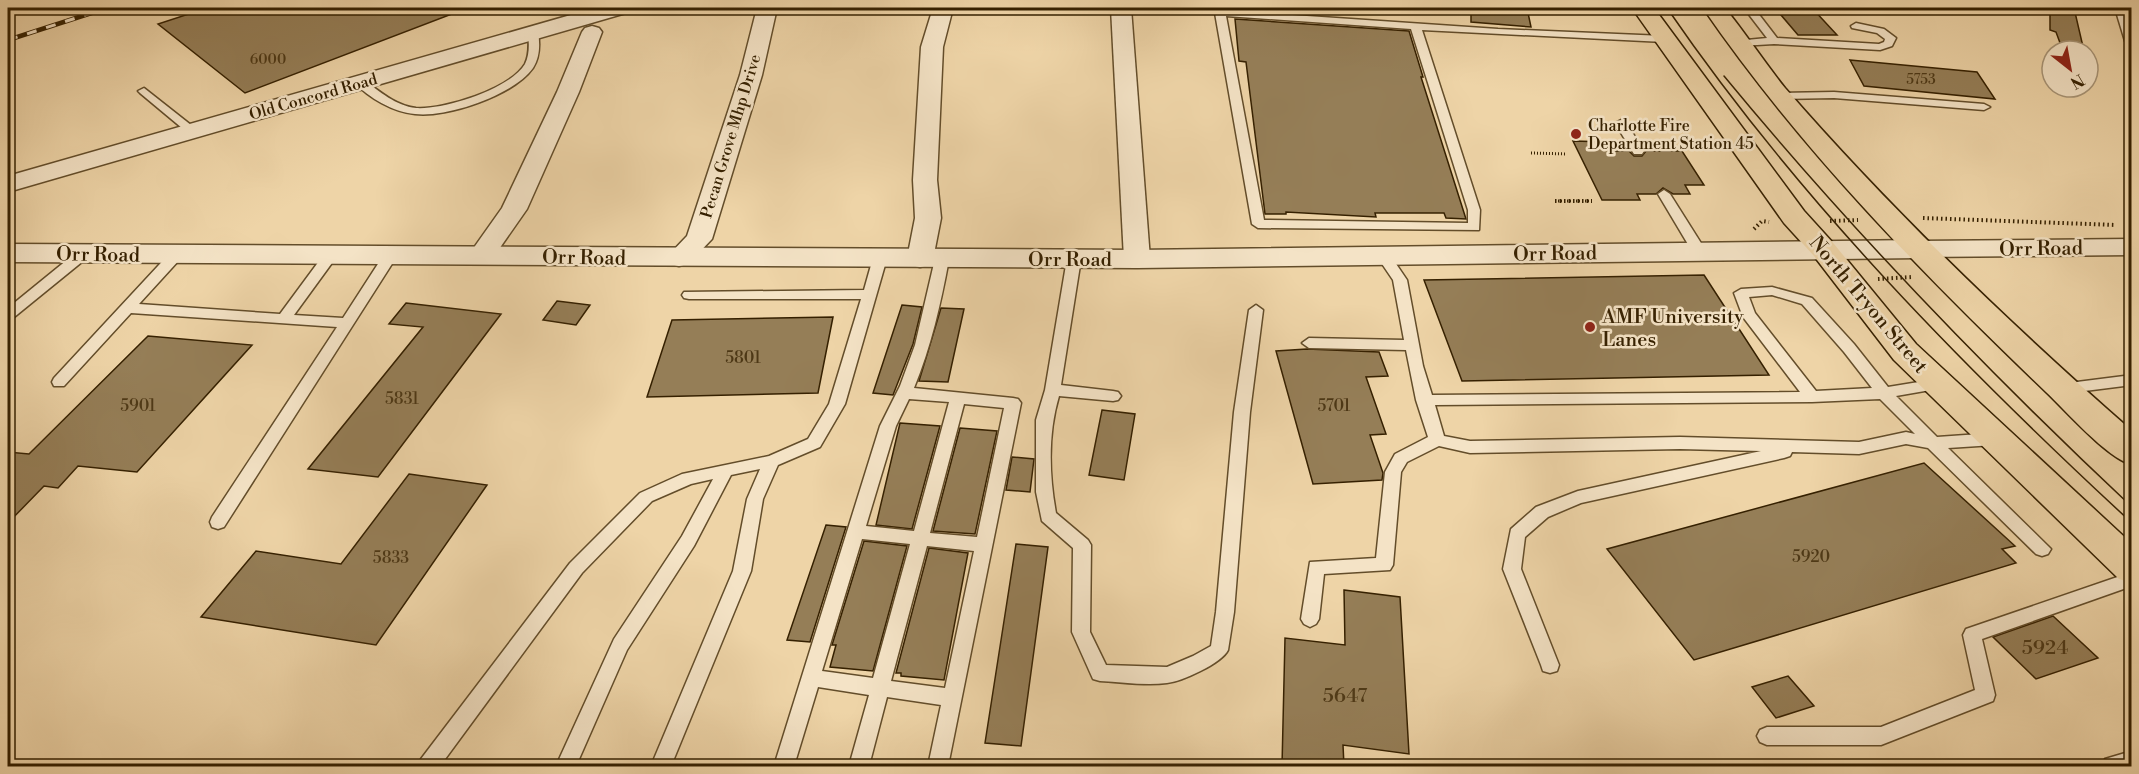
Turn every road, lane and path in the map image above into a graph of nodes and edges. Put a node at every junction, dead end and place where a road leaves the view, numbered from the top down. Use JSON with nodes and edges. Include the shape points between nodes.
{"nodes":[{"id":1,"x":618,"y":8,"type":"edge"},
{"id":2,"x":767,"y":8,"type":"edge"},
{"id":3,"x":943,"y":8,"type":"edge"},
{"id":4,"x":1121,"y":8,"type":"edge"},
{"id":5,"x":1643,"y":8,"type":"edge"},
{"id":6,"x":1714,"y":8,"type":"edge"},
{"id":7,"x":1749,"y":8,"type":"edge"},
{"id":8,"x":2125,"y":8,"type":"edge"},
{"id":9,"x":583,"y":19,"type":"edge"},
{"id":10,"x":1415,"y":26,"type":"junction"},
{"id":11,"x":1856,"y":26,"type":"dead end"},
{"id":12,"x":2132,"y":37,"type":"edge"},
{"id":13,"x":1664,"y":39,"type":"junction"},
{"id":14,"x":1774,"y":42,"type":"junction"},
{"id":15,"x":533,"y":43,"type":"junction"},
{"id":16,"x":1740,"y":43,"type":"junction"},
{"id":17,"x":360,"y":82,"type":"junction"},
{"id":18,"x":144,"y":91,"type":"dead end"},
{"id":19,"x":1780,"y":96,"type":"junction"},
{"id":20,"x":1984,"y":107,"type":"dead end"},
{"id":21,"x":1621,"y":123,"type":"dead end"},
{"id":22,"x":192,"y":131,"type":"junction"},
{"id":23,"x":1638,"y":151,"type":"dead end"},
{"id":24,"x":1531,"y":153,"type":"dead end"},
{"id":25,"x":1567,"y":154,"type":"dead end"},
{"id":26,"x":8,"y":184,"type":"edge"},
{"id":27,"x":1664,"y":194,"type":"dead end"},
{"id":28,"x":1555,"y":201,"type":"dead end"},
{"id":29,"x":1592,"y":201,"type":"dead end"},
{"id":30,"x":1915,"y":218,"type":"dead end"},
{"id":31,"x":1866,"y":220,"type":"dead end"},
{"id":32,"x":1761,"y":221,"type":"dead end"},
{"id":33,"x":1759,"y":226,"type":"dead end"},
{"id":34,"x":1825,"y":235,"type":"junction"},
{"id":35,"x":2126,"y":236,"type":"edge"},
{"id":36,"x":1699,"y":251,"type":"junction"},
{"id":37,"x":8,"y":253,"type":"edge"},
{"id":38,"x":83,"y":254,"type":"junction"},
{"id":39,"x":176,"y":255,"type":"junction"},
{"id":40,"x":1383,"y":255,"type":"junction"},
{"id":41,"x":330,"y":256,"type":"junction"},
{"id":42,"x":390,"y":256,"type":"junction"},
{"id":43,"x":481,"y":256,"type":"junction"},
{"id":44,"x":679,"y":258,"type":"junction"},
{"id":45,"x":880,"y":258,"type":"junction"},
{"id":46,"x":931,"y":259,"type":"junction"},
{"id":47,"x":1074,"y":259,"type":"junction"},
{"id":48,"x":1137,"y":259,"type":"junction"},
{"id":49,"x":1919,"y":263,"type":"junction"},
{"id":50,"x":1869,"y":279,"type":"dead end"},
{"id":51,"x":870,"y":294,"type":"junction"},
{"id":52,"x":689,"y":295,"type":"dead end"},
{"id":53,"x":8,"y":303,"type":"edge"},
{"id":54,"x":23,"y":303,"type":"junction"},
{"id":55,"x":128,"y":309,"type":"junction"},
{"id":56,"x":1256,"y":310,"type":"dead end"},
{"id":57,"x":8,"y":315,"type":"edge"},
{"id":58,"x":284,"y":319,"type":"junction"},
{"id":59,"x":346,"y":323,"type":"junction"},
{"id":60,"x":1310,"y":343,"type":"dead end"},
{"id":61,"x":1412,"y":345,"type":"junction"},
{"id":62,"x":2132,"y":380,"type":"edge"},
{"id":63,"x":59,"y":382,"type":"dead end"},
{"id":64,"x":1937,"y":384,"type":"junction"},
{"id":65,"x":2061,"y":389,"type":"junction"},
{"id":66,"x":1053,"y":390,"type":"junction"},
{"id":67,"x":907,"y":393,"type":"junction"},
{"id":68,"x":1884,"y":393,"type":"junction"},
{"id":69,"x":1113,"y":396,"type":"dead end"},
{"id":70,"x":1812,"y":397,"type":"junction"},
{"id":71,"x":958,"y":398,"type":"junction"},
{"id":72,"x":1424,"y":400,"type":"junction"},
{"id":73,"x":1994,"y":439,"type":"junction"},
{"id":74,"x":1437,"y":440,"type":"junction"},
{"id":75,"x":1933,"y":443,"type":"junction"},
{"id":76,"x":1807,"y":447,"type":"junction"},
{"id":77,"x":2132,"y":452,"type":"edge"},
{"id":78,"x":772,"y":461,"type":"junction"},
{"id":79,"x":726,"y":470,"type":"junction"},
{"id":80,"x":218,"y":522,"type":"dead end"},
{"id":81,"x":856,"y":532,"type":"junction"},
{"id":82,"x":920,"y":539,"type":"junction"},
{"id":83,"x":984,"y":546,"type":"junction"},
{"id":84,"x":2042,"y":549,"type":"dead end"},
{"id":85,"x":2132,"y":568,"type":"edge"},
{"id":86,"x":2132,"y":579,"type":"edge"},
{"id":87,"x":1310,"y":619,"type":"dead end"},
{"id":88,"x":1550,"y":665,"type":"dead end"},
{"id":89,"x":811,"y":678,"type":"junction"},
{"id":90,"x":880,"y":687,"type":"junction"},
{"id":91,"x":952,"y":698,"type":"junction"},
{"id":92,"x":1767,"y":736,"type":"dead end"},
{"id":93,"x":2132,"y":759,"type":"edge"},
{"id":94,"x":428,"y":766,"type":"edge"},
{"id":95,"x":566,"y":766,"type":"edge"},
{"id":96,"x":661,"y":766,"type":"edge"},
{"id":97,"x":784,"y":766,"type":"edge"},
{"id":98,"x":860,"y":766,"type":"edge"},
{"id":99,"x":938,"y":766,"type":"edge"},
{"id":100,"x":2112,"y":766,"type":"edge"}],
"edges":[{"from":1,"to":9,"type":"street","name":"Old Concord Road"},
{"from":2,"to":44,"type":"street","name":"Pecan Grove Mhp Drive","via":[[751,75],[699,239]]},
{"from":3,"to":46,"type":"street","via":[[932,47],[925,180]]},
{"from":4,"to":48,"type":"street"},
{"from":5,"to":13,"type":"main road","name":"North Tryon Street"},
{"from":6,"to":16,"type":"main road"},
{"from":7,"to":14,"type":"lane"},
{"from":8,"to":12,"type":"street"},
{"from":9,"to":15,"type":"street","name":"Old Concord Road"},
{"from":9,"to":43,"type":"street","via":[[568,92],[514,209]]},
{"from":10,"to":10,"type":"lane","via":[[1220,13],[1258,224],[1474,227],[1474,210]]},
{"from":10,"to":13,"type":"lane"},
{"from":11,"to":14,"type":"lane","via":[[1880,31],[1891,38],[1881,47]]},
{"from":13,"to":34,"type":"main road","name":"North Tryon Street","via":[[1794,217]]},
{"from":14,"to":16,"type":"lane"},
{"from":15,"to":17,"type":"street","name":"Old Concord Road"},
{"from":15,"to":17,"type":"lane","via":[[529,66],[516,79],[447,110],[418,112],[391,106]]},
{"from":16,"to":19,"type":"main road"},
{"from":17,"to":22,"type":"street","name":"Old Concord Road"},
{"from":18,"to":22,"type":"lane"},
{"from":19,"to":20,"type":"lane","via":[[1834,95]]},
{"from":19,"to":49,"type":"main road"},
{"from":21,"to":23,"type":"lane"},
{"from":22,"to":26,"type":"street","name":"Old Concord Road"},
{"from":24,"to":25,"type":"path"},
{"from":27,"to":36,"type":"lane"},
{"from":28,"to":29,"type":"path"},
{"from":30,"to":35,"type":"path"},
{"from":31,"to":34,"type":"path"},
{"from":32,"to":33,"type":"path"},
{"from":34,"to":36,"type":"street","name":"Orr Road"},
{"from":34,"to":49,"type":"street","name":"Orr Road"},
{"from":34,"to":64,"type":"main road","name":"North Tryon Street","via":[[1905,352]]},
{"from":35,"to":49,"type":"street","name":"Orr Road"},
{"from":36,"to":40,"type":"street","name":"Orr Road"},
{"from":37,"to":38,"type":"street","name":"Orr Road"},
{"from":38,"to":39,"type":"street","name":"Orr Road"},
{"from":38,"to":54,"type":"lane"},
{"from":39,"to":41,"type":"street","name":"Orr Road"},
{"from":39,"to":55,"type":"lane"},
{"from":40,"to":48,"type":"street","name":"Orr Road"},
{"from":40,"to":61,"type":"lane","via":[[1400,280]]},
{"from":41,"to":42,"type":"street","name":"Orr Road"},
{"from":41,"to":58,"type":"lane"},
{"from":42,"to":43,"type":"street","name":"Orr Road"},
{"from":42,"to":59,"type":"lane"},
{"from":43,"to":44,"type":"street","name":"Orr Road"},
{"from":44,"to":45,"type":"street","name":"Orr Road"},
{"from":45,"to":46,"type":"street","name":"Orr Road"},
{"from":45,"to":51,"type":"lane"},
{"from":46,"to":47,"type":"street","name":"Orr Road"},
{"from":46,"to":67,"type":"lane","via":[[935,307]]},
{"from":47,"to":48,"type":"street","name":"Orr Road"},
{"from":47,"to":66,"type":"lane"},
{"from":49,"to":50,"type":"path"},
{"from":49,"to":65,"type":"main road"},
{"from":51,"to":52,"type":"lane"},
{"from":51,"to":78,"type":"lane","via":[[837,404],[814,443]]},
{"from":53,"to":54,"type":"lane"},
{"from":54,"to":57,"type":"lane"},
{"from":55,"to":58,"type":"lane"},
{"from":55,"to":63,"type":"lane"},
{"from":56,"to":66,"type":"lane","via":[[1219,650],[1168,675],[1100,673],[1081,632],[1082,544],[1048,516],[1044,492],[1044,420]]},
{"from":58,"to":59,"type":"lane"},
{"from":59,"to":80,"type":"lane"},
{"from":60,"to":61,"type":"lane"},
{"from":61,"to":72,"type":"lane"},
{"from":62,"to":65,"type":"lane"},
{"from":64,"to":68,"type":"lane"},
{"from":64,"to":73,"type":"main road","name":"North Tryon Street"},
{"from":65,"to":77,"type":"main road"},
{"from":66,"to":69,"type":"lane"},
{"from":67,"to":71,"type":"lane"},
{"from":67,"to":81,"type":"lane","via":[[888,426]]},
{"from":68,"to":70,"type":"lane"},
{"from":68,"to":70,"type":"lane","via":[[1807,301],[1772,291],[1742,292],[1748,314]]},
{"from":68,"to":75,"type":"lane"},
{"from":70,"to":72,"type":"lane"},
{"from":71,"to":82,"type":"lane"},
{"from":71,"to":83,"type":"lane","via":[[1013,403]]},
{"from":72,"to":74,"type":"lane"},
{"from":73,"to":75,"type":"lane"},
{"from":73,"to":85,"type":"main road","name":"North Tryon Street"},
{"from":74,"to":76,"type":"lane","via":[[1470,447],[1680,443]]},
{"from":74,"to":87,"type":"lane","via":[[1401,458],[1393,472],[1384,566],[1316,567]]},
{"from":75,"to":76,"type":"lane","via":[[1906,438],[1859,448]]},
{"from":75,"to":84,"type":"lane"},
{"from":76,"to":88,"type":"lane","via":[[1578,497],[1542,512],[1517,534],[1512,569]]},
{"from":78,"to":79,"type":"lane"},
{"from":78,"to":96,"type":"lane","via":[[755,499],[742,571]]},
{"from":79,"to":94,"type":"lane","via":[[688,478],[646,497],[576,568]]},
{"from":79,"to":95,"type":"lane","via":[[688,541],[620,645]]},
{"from":81,"to":82,"type":"lane"},
{"from":81,"to":89,"type":"lane"},
{"from":82,"to":83,"type":"lane"},
{"from":82,"to":90,"type":"lane"},
{"from":83,"to":91,"type":"lane"},
{"from":86,"to":92,"type":"lane","via":[[1972,635],[1986,695],[1881,736]]},
{"from":89,"to":90,"type":"lane"},
{"from":89,"to":97,"type":"lane"},
{"from":90,"to":91,"type":"lane"},
{"from":90,"to":98,"type":"lane"},
{"from":91,"to":99,"type":"lane"},
{"from":93,"to":100,"type":"lane"}]}
